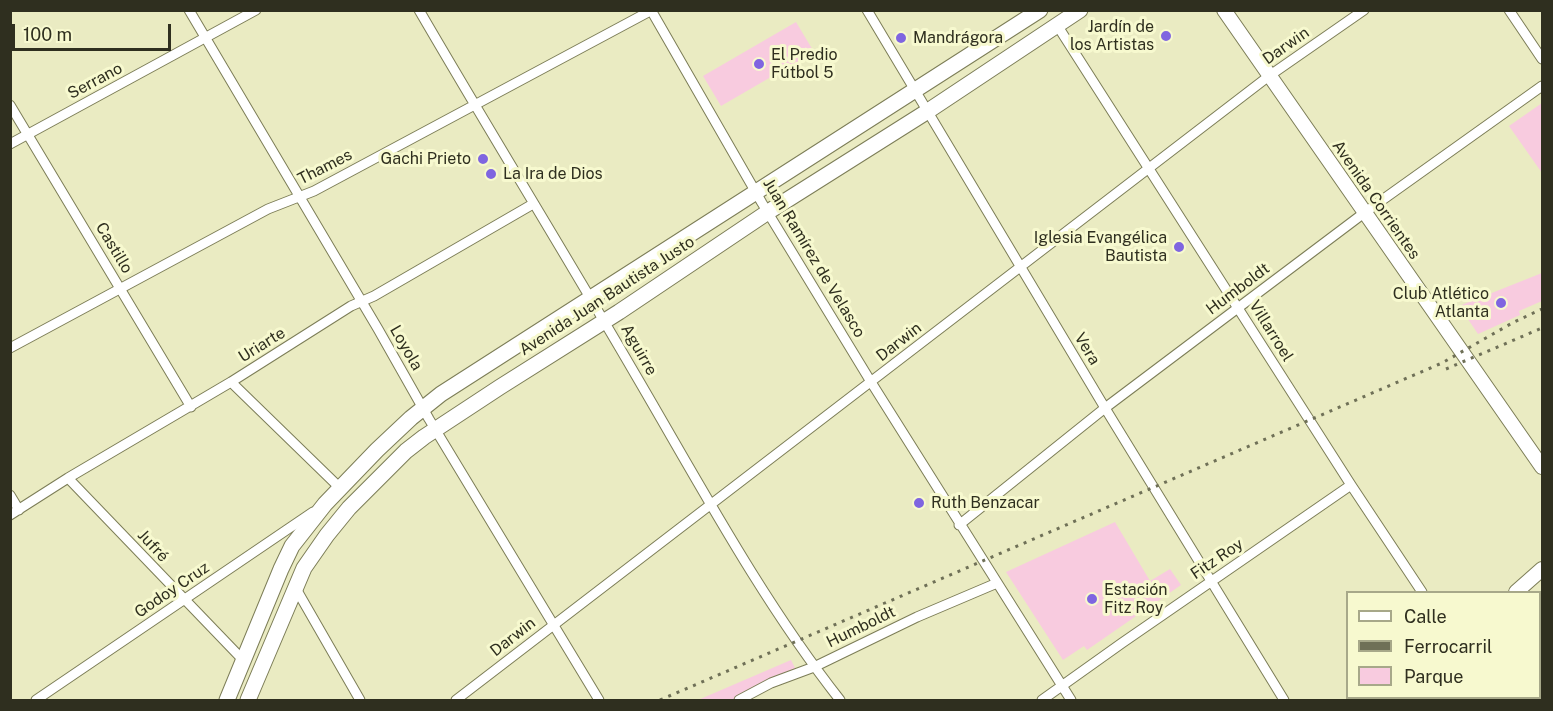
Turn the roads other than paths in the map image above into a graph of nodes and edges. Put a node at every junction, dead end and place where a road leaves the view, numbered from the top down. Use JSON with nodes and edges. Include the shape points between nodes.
{"nodes":[{"id":1,"x":189,"y":10,"type":"edge"},
{"id":2,"x":256,"y":10,"type":"edge"},
{"id":3,"x":419,"y":10,"type":"edge"},
{"id":4,"x":867,"y":10,"type":"edge"},
{"id":5,"x":1040,"y":10,"type":"edge"},
{"id":6,"x":1080,"y":10,"type":"edge"},
{"id":7,"x":1224,"y":10,"type":"edge"},
{"id":8,"x":1364,"y":10,"type":"edge"},
{"id":9,"x":1509,"y":10,"type":"edge"},
{"id":10,"x":651,"y":11,"type":"edge"},
{"id":11,"x":1057,"y":25,"type":"junction"},
{"id":12,"x":206,"y":39,"type":"junction"},
{"id":13,"x":1542,"y":58,"type":"edge"},
{"id":14,"x":1269,"y":76,"type":"junction"},
{"id":15,"x":1542,"y":86,"type":"edge"},
{"id":16,"x":916,"y":91,"type":"junction"},
{"id":17,"x":474,"y":104,"type":"junction"},
{"id":18,"x":10,"y":105,"type":"edge"},
{"id":19,"x":928,"y":111,"type":"junction"},
{"id":20,"x":28,"y":134,"type":"junction"},
{"id":21,"x":10,"y":144,"type":"edge"},
{"id":22,"x":1148,"y":168,"type":"junction"},
{"id":23,"x":756,"y":192,"type":"junction"},
{"id":24,"x":298,"y":197,"type":"junction"},
{"id":25,"x":533,"y":204,"type":"junction"},
{"id":26,"x":768,"y":212,"type":"junction"},
{"id":27,"x":1364,"y":213,"type":"junction"},
{"id":28,"x":1021,"y":267,"type":"junction"},
{"id":29,"x":122,"y":289,"type":"junction"},
{"id":30,"x":591,"y":300,"type":"junction"},
{"id":31,"x":362,"y":303,"type":"junction"},
{"id":32,"x":1239,"y":308,"type":"junction"},
{"id":33,"x":604,"y":321,"type":"junction"},
{"id":34,"x":10,"y":348,"type":"edge"},
{"id":35,"x":231,"y":382,"type":"junction"},
{"id":36,"x":871,"y":382,"type":"junction"},
{"id":37,"x":191,"y":406,"type":"junction"},
{"id":38,"x":423,"y":408,"type":"junction"},
{"id":39,"x":1105,"y":408,"type":"junction"},
{"id":40,"x":436,"y":430,"type":"junction"},
{"id":41,"x":1542,"y":467,"type":"edge"},
{"id":42,"x":68,"y":478,"type":"junction"},
{"id":43,"x":1351,"y":485,"type":"junction"},
{"id":44,"x":340,"y":488,"type":"junction"},
{"id":45,"x":10,"y":495,"type":"edge"},
{"id":46,"x":325,"y":504,"type":"junction"},
{"id":47,"x":712,"y":506,"type":"junction"},
{"id":48,"x":15,"y":512,"type":"edge"},
{"id":49,"x":959,"y":525,"type":"junction"},
{"id":50,"x":1542,"y":569,"type":"edge"},
{"id":51,"x":1211,"y":581,"type":"junction"},
{"id":52,"x":997,"y":583,"type":"junction"},
{"id":53,"x":295,"y":587,"type":"junction"},
{"id":54,"x":1421,"y":591,"type":"edge"},
{"id":55,"x":1517,"y":591,"type":"edge"},
{"id":56,"x":184,"y":600,"type":"junction"},
{"id":57,"x":553,"y":624,"type":"junction"},
{"id":58,"x":243,"y":660,"type":"junction"},
{"id":59,"x":814,"y":667,"type":"junction"},
{"id":60,"x":1062,"y":686,"type":"junction"},
{"id":61,"x":36,"y":700,"type":"edge"},
{"id":62,"x":227,"y":700,"type":"edge"},
{"id":63,"x":248,"y":700,"type":"edge"},
{"id":64,"x":360,"y":700,"type":"edge"},
{"id":65,"x":456,"y":700,"type":"edge"},
{"id":66,"x":600,"y":700,"type":"edge"},
{"id":67,"x":739,"y":700,"type":"edge"},
{"id":68,"x":840,"y":700,"type":"edge"},
{"id":69,"x":1042,"y":700,"type":"edge"},
{"id":70,"x":1071,"y":700,"type":"edge"},
{"id":71,"x":1284,"y":700,"type":"edge"}],
"edges":[{"from":1,"to":12,"type":"street","name":"Loyola"},
{"from":2,"to":12,"type":"street","name":"Serrano"},
{"from":3,"to":17,"type":"street","name":"Aguirre"},
{"from":4,"to":16,"type":"street","name":"Vera"},
{"from":5,"to":16,"type":"main road","name":"Avenida Juan Bautista Justo"},
{"from":6,"to":11,"type":"main road","name":"Avenida Juan Bautista Justo"},
{"from":7,"to":14,"type":"main road","name":"Avenida Corrientes"},
{"from":8,"to":14,"type":"street","name":"Darwin"},
{"from":9,"to":13,"type":"street"},
{"from":10,"to":17,"type":"street","name":"Thames"},
{"from":10,"to":23,"type":"street","name":"Juan Ramírez de Velasco"},
{"from":11,"to":19,"type":"main road","name":"Avenida Juan Bautista Justo"},
{"from":11,"to":22,"type":"street","name":"Villarroel"},
{"from":12,"to":20,"type":"street","name":"Serrano"},
{"from":12,"to":24,"type":"street","name":"Loyola"},
{"from":14,"to":22,"type":"street","name":"Darwin"},
{"from":14,"to":27,"type":"main road","name":"Avenida Corrientes"},
{"from":15,"to":27,"type":"street","name":"Humboldt"},
{"from":16,"to":19,"type":"street","name":"Vera"},
{"from":16,"to":23,"type":"main road","name":"Avenida Juan Bautista Justo"},
{"from":17,"to":24,"type":"street","name":"Thames"},
{"from":17,"to":25,"type":"street","name":"Aguirre"},
{"from":18,"to":20,"type":"street","name":"Castillo"},
{"from":19,"to":26,"type":"main road","name":"Avenida Juan Bautista Justo"},
{"from":19,"to":28,"type":"street","name":"Vera"},
{"from":20,"to":21,"type":"street","name":"Serrano"},
{"from":20,"to":29,"type":"street","name":"Castillo"},
{"from":22,"to":28,"type":"street","name":"Darwin"},
{"from":22,"to":32,"type":"street","name":"Villarroel"},
{"from":23,"to":26,"type":"street","name":"Juan Ramírez de Velasco"},
{"from":23,"to":30,"type":"main road","name":"Avenida Juan Bautista Justo"},
{"from":24,"to":29,"type":"street","name":"Thames","via":[[268,209]]},
{"from":24,"to":31,"type":"street","name":"Loyola"},
{"from":25,"to":30,"type":"street","name":"Aguirre"},
{"from":25,"to":31,"type":"street","name":"Uriarte"},
{"from":26,"to":33,"type":"main road","name":"Avenida Juan Bautista Justo"},
{"from":26,"to":36,"type":"street","name":"Juan Ramírez de Velasco"},
{"from":27,"to":32,"type":"street","name":"Humboldt"},
{"from":27,"to":41,"type":"main road","name":"Avenida Corrientes"},
{"from":28,"to":36,"type":"street","name":"Darwin"},
{"from":28,"to":39,"type":"street","name":"Vera"},
{"from":29,"to":34,"type":"street","name":"Thames"},
{"from":29,"to":37,"type":"street","name":"Castillo"},
{"from":30,"to":33,"type":"street","name":"Aguirre"},
{"from":30,"to":38,"type":"main road","name":"Avenida Juan Bautista Justo"},
{"from":31,"to":35,"type":"street","name":"Uriarte","via":[[351,306]]},
{"from":31,"to":38,"type":"street","name":"Loyola"},
{"from":32,"to":39,"type":"street","name":"Humboldt"},
{"from":32,"to":43,"type":"street","name":"Villarroel"},
{"from":33,"to":40,"type":"main road","name":"Avenida Juan Bautista Justo"},
{"from":33,"to":47,"type":"street","name":"Aguirre"},
{"from":35,"to":37,"type":"street","name":"Uriarte"},
{"from":35,"to":44,"type":"street"},
{"from":36,"to":47,"type":"street","name":"Darwin"},
{"from":36,"to":49,"type":"street","name":"Juan Ramírez de Velasco"},
{"from":37,"to":42,"type":"street","name":"Uriarte"},
{"from":38,"to":40,"type":"street","name":"Loyola"},
{"from":38,"to":44,"type":"main road","name":"Avenida Juan Bautista Justo"},
{"from":39,"to":49,"type":"street","name":"Humboldt"},
{"from":39,"to":51,"type":"street","name":"Vera"},
{"from":40,"to":53,"type":"main road","name":"Avenida Juan Bautista Justo","via":[[382,473],[349,508],[315,551]]},
{"from":40,"to":57,"type":"street","name":"Loyola"},
{"from":42,"to":48,"type":"street","name":"Uriarte"},
{"from":42,"to":56,"type":"street","name":"Jufré"},
{"from":43,"to":51,"type":"street","name":"Fitz Roy"},
{"from":43,"to":54,"type":"street","name":"Villarroel"},
{"from":44,"to":46,"type":"main road","name":"Avenida Juan Bautista Justo"},
{"from":45,"to":48,"type":"street"},
{"from":46,"to":56,"type":"street","name":"Godoy Cruz"},
{"from":46,"to":58,"type":"main road","name":"Avenida Juan Bautista Justo","via":[[292,546]]},
{"from":47,"to":57,"type":"street","name":"Darwin"},
{"from":47,"to":59,"type":"street","name":"Aguirre"},
{"from":49,"to":52,"type":"street","name":"Juan Ramírez de Velasco"},
{"from":50,"to":55,"type":"main road"},
{"from":51,"to":60,"type":"street","name":"Fitz Roy"},
{"from":51,"to":71,"type":"street","name":"Vera"},
{"from":52,"to":59,"type":"street","name":"Humboldt"},
{"from":52,"to":60,"type":"street","name":"Juan Ramírez de Velasco"},
{"from":53,"to":63,"type":"main road","name":"Avenida Juan Bautista Justo"},
{"from":53,"to":64,"type":"street"},
{"from":56,"to":58,"type":"street","name":"Jufré"},
{"from":56,"to":61,"type":"street","name":"Godoy Cruz"},
{"from":57,"to":65,"type":"street","name":"Darwin"},
{"from":57,"to":66,"type":"street","name":"Loyola"},
{"from":58,"to":62,"type":"main road","name":"Avenida Juan Bautista Justo"},
{"from":59,"to":67,"type":"street","name":"Humboldt"},
{"from":59,"to":68,"type":"street","name":"Aguirre"},
{"from":60,"to":69,"type":"street","name":"Fitz Roy"},
{"from":60,"to":70,"type":"street","name":"Juan Ramírez de Velasco"}]}
